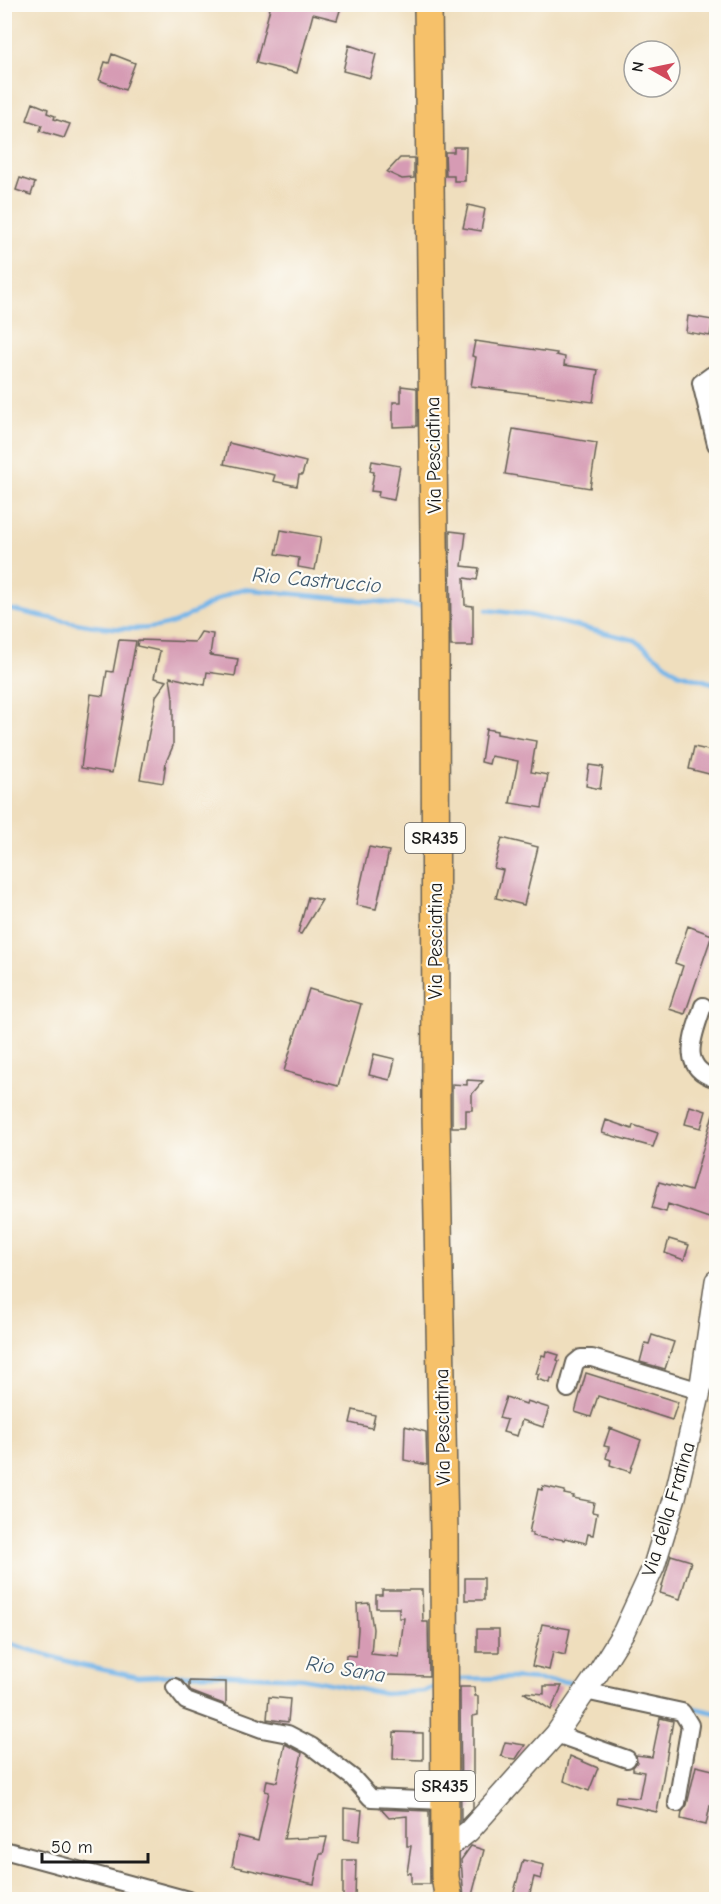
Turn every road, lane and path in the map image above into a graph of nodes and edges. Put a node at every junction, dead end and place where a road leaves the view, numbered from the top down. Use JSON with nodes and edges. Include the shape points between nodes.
{"nodes":[{"id":1,"x":428,"y":4,"type":"edge"},
{"id":2,"x":717,"y":375,"type":"edge"},
{"id":3,"x":717,"y":444,"type":"edge"},
{"id":4,"x":703,"y":1006,"type":"dead end"},
{"id":5,"x":717,"y":1079,"type":"edge"},
{"id":6,"x":717,"y":1281,"type":"edge"},
{"id":7,"x":568,"y":1389,"type":"dead end"},
{"id":8,"x":700,"y":1391,"type":"junction"},
{"id":9,"x":590,"y":1684,"type":"junction"},
{"id":10,"x":175,"y":1687,"type":"dead end"},
{"id":11,"x":556,"y":1734,"type":"junction"},
{"id":12,"x":627,"y":1759,"type":"dead end"},
{"id":13,"x":445,"y":1801,"type":"junction"},
{"id":14,"x":677,"y":1803,"type":"dead end"},
{"id":15,"x":4,"y":1850,"type":"edge"},
{"id":16,"x":445,"y":1850,"type":"junction"},
{"id":17,"x":444,"y":1892,"type":"edge"},
{"id":18,"x":188,"y":1899,"type":"edge"}],
"edges":[{"from":1,"to":13,"type":"main road","name":"Via Pesciatina","number":"SR435"},
{"from":2,"to":3,"type":"street","via":[[701,384]]},
{"from":4,"to":5,"type":"street","via":[[691,1044],[691,1059],[703,1075]]},
{"from":6,"to":8,"type":"street","name":"Via della Fratina"},
{"from":7,"to":8,"type":"street","via":[[575,1363],[581,1358],[592,1358]]},
{"from":8,"to":9,"type":"street","name":"Via della Fratina","via":[[654,1566],[624,1631]]},
{"from":9,"to":11,"type":"street","name":"Via della Fratina"},
{"from":9,"to":14,"type":"street","via":[[682,1712],[690,1725]]},
{"from":10,"to":13,"type":"street","via":[[186,1701],[262,1730],[288,1734],[311,1746],[353,1778],[371,1798]]},
{"from":11,"to":12,"type":"street"},
{"from":11,"to":16,"type":"street","name":"Via della Fratina","via":[[469,1831]]},
{"from":13,"to":16,"type":"main road","name":"Via Pesciatina","number":"SR435"},
{"from":15,"to":18,"type":"street"},
{"from":16,"to":17,"type":"main road","name":"Via Pesciatina","number":"SR435"}]}
